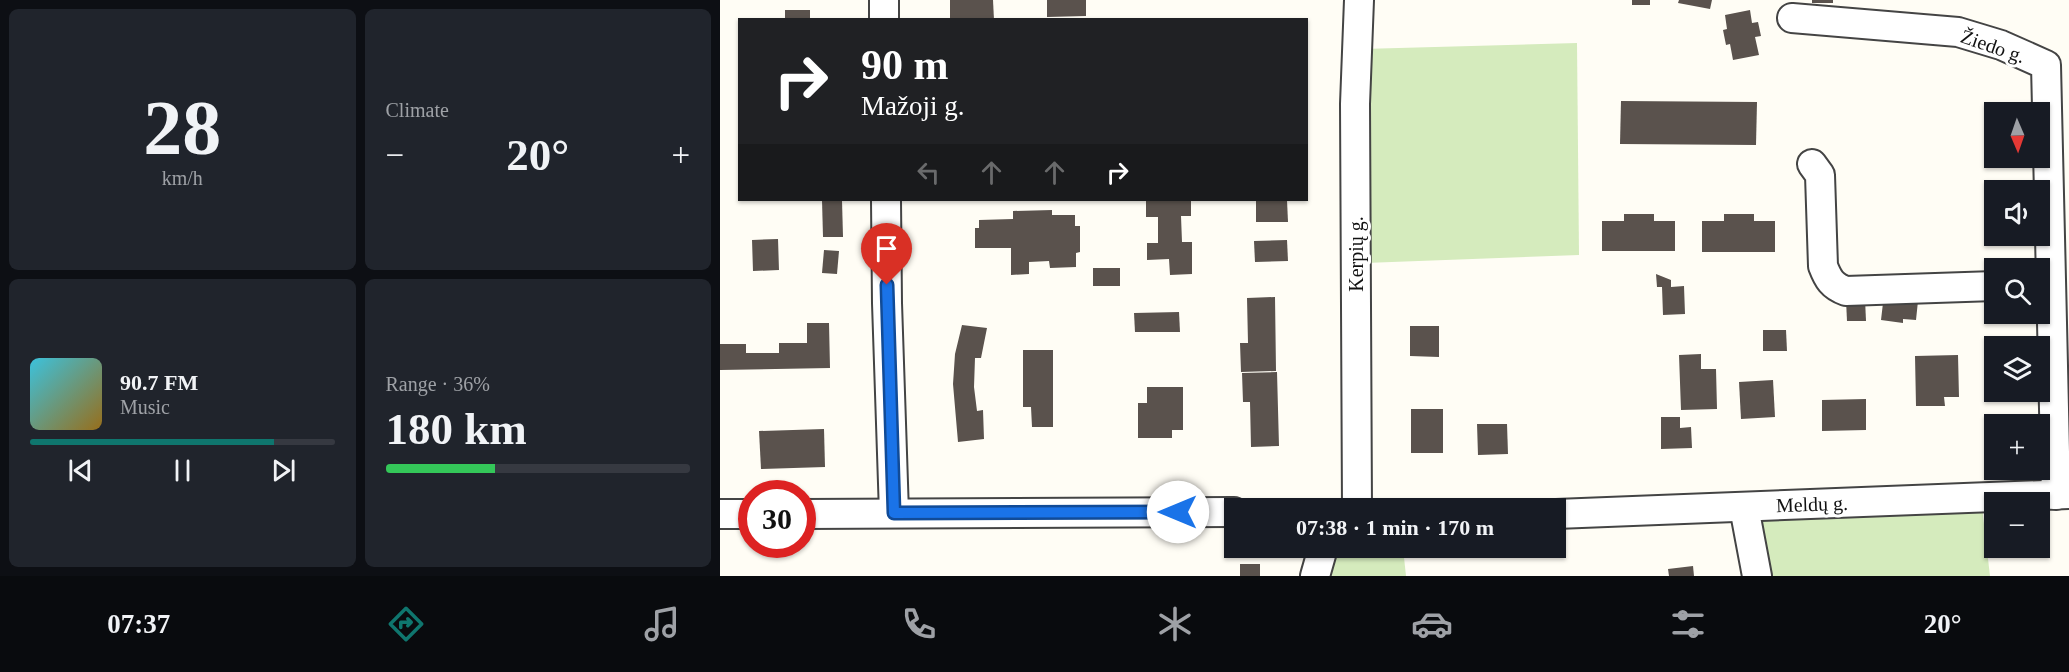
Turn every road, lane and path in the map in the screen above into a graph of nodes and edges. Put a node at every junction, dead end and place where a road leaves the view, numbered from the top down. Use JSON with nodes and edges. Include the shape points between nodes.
{"nodes":[{"id":1,"x":884,"y":0,"type":"edge"},
{"id":2,"x":1359,"y":0,"type":"edge"},
{"id":3,"x":884,"y":18,"type":"edge"},
{"id":4,"x":1792,"y":18,"type":"dead end"},
{"id":5,"x":1812,"y":164,"type":"dead end"},
{"id":6,"x":886,"y":201,"type":"edge"},
{"id":7,"x":2046,"y":258,"type":"edge"},
{"id":8,"x":1984,"y":286,"type":"edge"},
{"id":9,"x":2049,"y":324,"type":"edge"},
{"id":10,"x":2062,"y":495,"type":"edge"},
{"id":11,"x":1357,"y":498,"type":"edge"},
{"id":12,"x":1744,"y":507,"type":"junction"},
{"id":13,"x":1224,"y":512,"type":"edge"},
{"id":14,"x":894,"y":513,"type":"junction"},
{"id":15,"x":720,"y":514,"type":"edge"},
{"id":16,"x":738,"y":514,"type":"edge"},
{"id":17,"x":816,"y":514,"type":"edge"},
{"id":18,"x":1566,"y":514,"type":"edge"},
{"id":19,"x":1320,"y":558,"type":"edge"},
{"id":20,"x":1315,"y":576,"type":"edge"},
{"id":21,"x":1757,"y":576,"type":"edge"}],
"edges":[{"from":1,"to":3,"type":"street"},
{"from":2,"to":11,"type":"street","name":"Kerpių g."},
{"from":4,"to":7,"type":"street","name":"Žiedo g.","via":[[1958,32],[2046,65]]},
{"from":5,"to":8,"type":"street","via":[[1820,175],[1823,266],[1836,288],[1846,291]]},
{"from":6,"to":14,"type":"street"},
{"from":9,"to":10,"type":"street","name":"Žiedo g."},
{"from":10,"to":12,"type":"street","name":"Meldų g."},
{"from":12,"to":18,"type":"street","name":"Meldų g."},
{"from":12,"to":21,"type":"street"},
{"from":13,"to":14,"type":"street"},
{"from":14,"to":17,"type":"street"},
{"from":15,"to":16,"type":"street"},
{"from":19,"to":20,"type":"street"}]}
